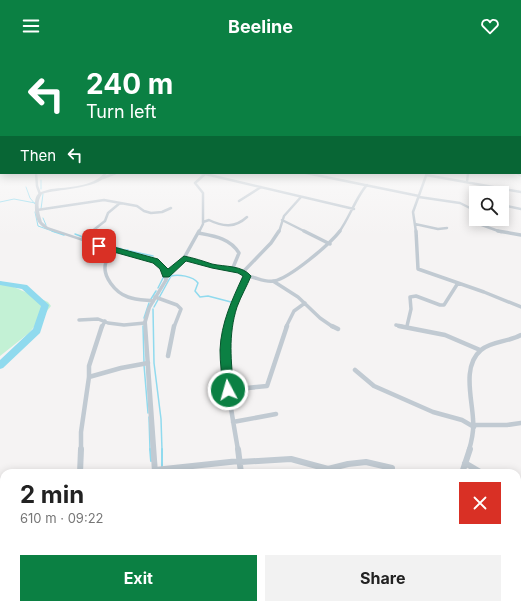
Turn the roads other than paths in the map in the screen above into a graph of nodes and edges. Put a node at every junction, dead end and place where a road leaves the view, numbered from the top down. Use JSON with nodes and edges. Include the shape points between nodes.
{"nodes":[{"id":1,"x":36,"y":184,"type":"edge"},
{"id":2,"x":84,"y":184,"type":"edge"},
{"id":3,"x":196,"y":184,"type":"edge"},
{"id":4,"x":248,"y":184,"type":"edge"},
{"id":5,"x":355,"y":184,"type":"edge"},
{"id":6,"x":423,"y":184,"type":"edge"},
{"id":7,"x":478,"y":184,"type":"edge"},
{"id":8,"x":364,"y":186,"type":"junction"},
{"id":9,"x":261,"y":187,"type":"junction"},
{"id":10,"x":521,"y":192,"type":"edge"},
{"id":11,"x":40,"y":194,"type":"junction"},
{"id":12,"x":419,"y":196,"type":"junction"},
{"id":13,"x":301,"y":197,"type":"junction"},
{"id":14,"x":239,"y":201,"type":"dead end"},
{"id":15,"x":120,"y":203,"type":"junction"},
{"id":16,"x":509,"y":206,"type":"edge"},
{"id":17,"x":171,"y":208,"type":"dead end"},
{"id":18,"x":469,"y":208,"type":"edge"},
{"id":19,"x":354,"y":209,"type":"junction"},
{"id":20,"x":521,"y":209,"type":"edge"},
{"id":21,"x":37,"y":210,"type":"junction"},
{"id":22,"x":247,"y":217,"type":"dead end"},
{"id":23,"x":282,"y":220,"type":"junction"},
{"id":24,"x":203,"y":222,"type":"junction"},
{"id":25,"x":416,"y":224,"type":"junction"},
{"id":26,"x":484,"y":226,"type":"edge"},
{"id":27,"x":447,"y":228,"type":"dead end"},
{"id":28,"x":198,"y":233,"type":"junction"},
{"id":29,"x":521,"y":234,"type":"edge"},
{"id":30,"x":82,"y":240,"type":"junction"},
{"id":31,"x":330,"y":244,"type":"junction"},
{"id":32,"x":117,"y":251,"type":"junction"},
{"id":33,"x":184,"y":258,"type":"junction"},
{"id":34,"x":232,"y":270,"type":"junction"},
{"id":35,"x":243,"y":272,"type":"junction"},
{"id":36,"x":166,"y":275,"type":"junction"},
{"id":37,"x":248,"y":276,"type":"junction"},
{"id":38,"x":273,"y":281,"type":"junction"},
{"id":39,"x":458,"y":283,"type":"junction"},
{"id":40,"x":154,"y":299,"type":"junction"},
{"id":41,"x":305,"y":303,"type":"junction"},
{"id":42,"x":521,"y":307,"type":"edge"},
{"id":43,"x":79,"y":320,"type":"dead end"},
{"id":44,"x":105,"y":321,"type":"junction"},
{"id":45,"x":145,"y":323,"type":"junction"},
{"id":46,"x":396,"y":324,"type":"dead end"},
{"id":47,"x":407,"y":326,"type":"junction"},
{"id":48,"x":338,"y":329,"type":"dead end"},
{"id":49,"x":521,"y":336,"type":"edge"},
{"id":50,"x":480,"y":350,"type":"junction"},
{"id":51,"x":168,"y":356,"type":"dead end"},
{"id":52,"x":466,"y":360,"type":"dead end"},
{"id":53,"x":472,"y":361,"type":"junction"},
{"id":54,"x":148,"y":363,"type":"junction"},
{"id":55,"x":355,"y":370,"type":"dead end"},
{"id":56,"x":89,"y":377,"type":"junction"},
{"id":57,"x":228,"y":390,"type":"junction"},
{"id":58,"x":276,"y":414,"type":"dead end"},
{"id":59,"x":233,"y":422,"type":"junction"},
{"id":60,"x":521,"y":423,"type":"edge"},
{"id":61,"x":474,"y":426,"type":"junction"},
{"id":62,"x":239,"y":462,"type":"junction"},
{"id":63,"x":465,"y":463,"type":"junction"},
{"id":64,"x":392,"y":468,"type":"dead end"},
{"id":65,"x":80,"y":469,"type":"edge"},
{"id":66,"x":155,"y":469,"type":"edge"},
{"id":67,"x":180,"y":469,"type":"edge"},
{"id":68,"x":240,"y":469,"type":"edge"},
{"id":69,"x":463,"y":469,"type":"edge"},
{"id":70,"x":475,"y":469,"type":"edge"}],
"edges":[{"from":1,"to":11,"type":"street"},
{"from":2,"to":11,"type":"street"},
{"from":3,"to":24,"type":"street","via":[[202,192]]},
{"from":4,"to":9,"type":"street"},
{"from":5,"to":8,"type":"street"},
{"from":6,"to":12,"type":"street"},
{"from":7,"to":10,"type":"street"},
{"from":8,"to":12,"type":"street"},
{"from":8,"to":19,"type":"street"},
{"from":9,"to":13,"type":"street"},
{"from":9,"to":14,"type":"street"},
{"from":11,"to":21,"type":"street"},
{"from":12,"to":18,"type":"street"},
{"from":12,"to":25,"type":"street","via":[[413,212]]},
{"from":13,"to":19,"type":"street"},
{"from":13,"to":23,"type":"street"},
{"from":15,"to":17,"type":"street","via":[[139,207],[150,213]]},
{"from":15,"to":21,"type":"street","via":[[87,202]]},
{"from":15,"to":30,"type":"street","via":[[108,213],[105,221]]},
{"from":16,"to":20,"type":"street"},
{"from":19,"to":31,"type":"street"},
{"from":21,"to":30,"type":"street","via":[[41,225]]},
{"from":22,"to":24,"type":"street","via":[[234,226],[208,220]]},
{"from":23,"to":31,"type":"street"},
{"from":23,"to":35,"type":"street","via":[[280,230],[271,243]]},
{"from":24,"to":28,"type":"street"},
{"from":25,"to":27,"type":"street"},
{"from":25,"to":39,"type":"street","via":[[418,269]]},
{"from":26,"to":29,"type":"street","via":[[502,232]]},
{"from":28,"to":33,"type":"street"},
{"from":28,"to":34,"type":"street","via":[[234,245],[239,253]]},
{"from":30,"to":32,"type":"street"},
{"from":31,"to":38,"type":"street","via":[[287,275]]},
{"from":32,"to":36,"type":"street","via":[[156,261],[164,268]]},
{"from":32,"to":40,"type":"street","via":[[107,260],[106,268],[114,288],[127,297]]},
{"from":33,"to":34,"type":"street"},
{"from":33,"to":36,"type":"street"},
{"from":34,"to":35,"type":"street"},
{"from":35,"to":37,"type":"street"},
{"from":36,"to":40,"type":"street","via":[[166,280]]},
{"from":37,"to":38,"type":"street"},
{"from":37,"to":57,"type":"street","via":[[233,307],[226,339]]},
{"from":38,"to":41,"type":"street"},
{"from":39,"to":42,"type":"street"},
{"from":39,"to":47,"type":"street","via":[[444,305],[416,296],[410,297],[411,311]]},
{"from":40,"to":45,"type":"street","via":[[146,314]]},
{"from":40,"to":51,"type":"street","via":[[177,305],[181,309],[172,331]]},
{"from":41,"to":48,"type":"street","via":[[318,317]]},
{"from":41,"to":57,"type":"street","via":[[294,311],[286,327],[268,385]]},
{"from":43,"to":44,"type":"street","via":[[98,318]]},
{"from":44,"to":45,"type":"street","via":[[124,325]]},
{"from":44,"to":56,"type":"street","via":[[94,348]]},
{"from":45,"to":54,"type":"street"},
{"from":46,"to":47,"type":"street"},
{"from":47,"to":50,"type":"street","via":[[448,336]]},
{"from":49,"to":50,"type":"street"},
{"from":50,"to":53,"type":"street"},
{"from":52,"to":53,"type":"street"},
{"from":53,"to":61,"type":"street","via":[[470,377]]},
{"from":54,"to":56,"type":"street"},
{"from":54,"to":66,"type":"street"},
{"from":55,"to":61,"type":"street","via":[[374,386],[433,412]]},
{"from":56,"to":65,"type":"street","via":[[81,432]]},
{"from":57,"to":59,"type":"street"},
{"from":58,"to":59,"type":"street"},
{"from":59,"to":62,"type":"street"},
{"from":60,"to":61,"type":"street"},
{"from":61,"to":63,"type":"street"},
{"from":62,"to":64,"type":"street","via":[[291,459],[328,469],[366,462]]},
{"from":62,"to":67,"type":"street"},
{"from":62,"to":68,"type":"street"},
{"from":63,"to":69,"type":"street"},
{"from":63,"to":70,"type":"street"}]}
